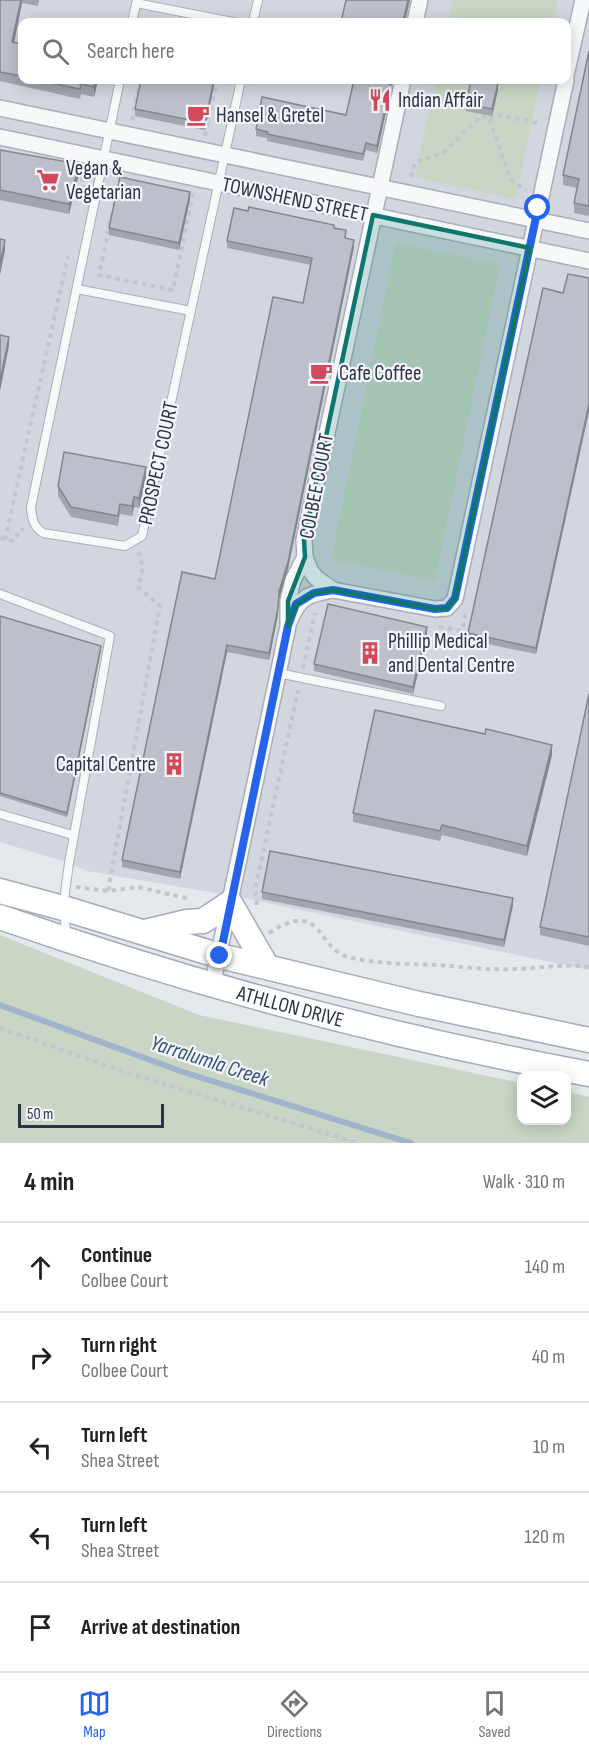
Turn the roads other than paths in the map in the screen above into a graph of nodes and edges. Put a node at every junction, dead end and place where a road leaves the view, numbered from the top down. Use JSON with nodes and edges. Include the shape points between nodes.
{"nodes":[{"id":1,"x":258,"y":0,"type":"edge"},
{"id":2,"x":420,"y":0,"type":"edge"},
{"id":3,"x":583,"y":0,"type":"edge"},
{"id":4,"x":136,"y":2,"type":"edge"},
{"id":5,"x":133,"y":18,"type":"edge"},
{"id":6,"x":214,"y":18,"type":"edge"},
{"id":7,"x":254,"y":18,"type":"edge"},
{"id":8,"x":416,"y":18,"type":"edge"},
{"id":9,"x":571,"y":54,"type":"edge"},
{"id":10,"x":119,"y":84,"type":"edge"},
{"id":11,"x":240,"y":84,"type":"edge"},
{"id":12,"x":564,"y":84,"type":"edge"},
{"id":13,"x":401,"y":85,"type":"edge"},
{"id":14,"x":0,"y":108,"type":"edge"},
{"id":15,"x":109,"y":131,"type":"junction"},
{"id":16,"x":0,"y":137,"type":"edge"},
{"id":17,"x":224,"y":155,"type":"junction"},
{"id":18,"x":104,"y":158,"type":"junction"},
{"id":19,"x":219,"y":183,"type":"junction"},
{"id":20,"x":379,"y":188,"type":"junction"},
{"id":21,"x":374,"y":215,"type":"junction"},
{"id":22,"x":536,"y":220,"type":"junction"},
{"id":23,"x":589,"y":231,"type":"edge"},
{"id":24,"x":530,"y":248,"type":"junction"},
{"id":25,"x":589,"y":261,"type":"edge"},
{"id":26,"x":76,"y":289,"type":"junction"},
{"id":27,"x":191,"y":311,"type":"junction"},
{"id":28,"x":304,"y":557,"type":"junction"},
{"id":29,"x":333,"y":590,"type":"junction"},
{"id":30,"x":0,"y":594,"type":"edge"},
{"id":31,"x":288,"y":626,"type":"junction"},
{"id":32,"x":278,"y":673,"type":"junction"},
{"id":33,"x":441,"y":706,"type":"dead end"},
{"id":34,"x":0,"y":814,"type":"edge"},
{"id":35,"x":73,"y":835,"type":"junction"},
{"id":36,"x":0,"y":891,"type":"edge"},
{"id":37,"x":230,"y":903,"type":"junction"},
{"id":38,"x":63,"y":908,"type":"junction"},
{"id":39,"x":0,"y":917,"type":"edge"},
{"id":40,"x":143,"y":933,"type":"junction"},
{"id":41,"x":68,"y":941,"type":"junction"},
{"id":42,"x":220,"y":956,"type":"junction"},
{"id":43,"x":267,"y":967,"type":"junction"},
{"id":44,"x":212,"y":986,"type":"junction"},
{"id":45,"x":589,"y":1040,"type":"edge"},
{"id":46,"x":589,"y":1074,"type":"edge"}],
"edges":[{"from":1,"to":7,"type":"lane"},
{"from":2,"to":8,"type":"street"},
{"from":3,"to":9,"type":"street"},
{"from":4,"to":5,"type":"lane"},
{"from":4,"to":6,"type":"lane"},
{"from":10,"to":15,"type":"lane"},
{"from":11,"to":17,"type":"lane","name":"PROSPECT COURT"},
{"from":12,"to":22,"type":"street"},
{"from":13,"to":20,"type":"street","name":"COLBEE COURT"},
{"from":14,"to":15,"type":"street","name":"TOWNSHEND STREET"},
{"from":15,"to":17,"type":"street","name":"TOWNSHEND STREET"},
{"from":15,"to":18,"type":"lane"},
{"from":16,"to":18,"type":"street","name":"TOWNSHEND STREET"},
{"from":17,"to":19,"type":"lane","name":"PROSPECT COURT"},
{"from":17,"to":20,"type":"street","name":"TOWNSHEND STREET"},
{"from":18,"to":19,"type":"street","name":"TOWNSHEND STREET"},
{"from":18,"to":26,"type":"lane"},
{"from":19,"to":21,"type":"street","name":"TOWNSHEND STREET"},
{"from":19,"to":27,"type":"lane","name":"PROSPECT COURT"},
{"from":20,"to":21,"type":"street","name":"COLBEE COURT"},
{"from":20,"to":22,"type":"street","name":"TOWNSHEND STREET"},
{"from":21,"to":24,"type":"street","name":"TOWNSHEND STREET"},
{"from":21,"to":28,"type":"street","name":"COLBEE COURT","via":[[303,540]]},
{"from":22,"to":23,"type":"street","name":"TOWNSHEND STREET"},
{"from":22,"to":24,"type":"street"},
{"from":24,"to":25,"type":"street","name":"TOWNSHEND STREET"},
{"from":24,"to":29,"type":"street","via":[[455,598],[447,608],[435,609]]},
{"from":26,"to":27,"type":"lane"},
{"from":26,"to":27,"type":"lane","name":"PROSPECT COURT","via":[[31,507],[36,528],[43,533],[125,546],[142,536]]},
{"from":28,"to":29,"type":"street","name":"COLBEE COURT","via":[[316,578]]},
{"from":28,"to":31,"type":"street","via":[[288,601]]},
{"from":29,"to":31,"type":"street","via":[[314,593],[296,604]]},
{"from":30,"to":35,"type":"lane","via":[[110,636]]},
{"from":31,"to":32,"type":"street"},
{"from":32,"to":33,"type":"lane"},
{"from":32,"to":37,"type":"street"},
{"from":34,"to":35,"type":"lane"},
{"from":35,"to":38,"type":"lane"},
{"from":36,"to":38,"type":"main road","name":"ATHLLON DRIVE"},
{"from":37,"to":40,"type":"main road","via":[[203,921]]},
{"from":37,"to":42,"type":"street"},
{"from":37,"to":43,"type":"main road"},
{"from":38,"to":40,"type":"main road","name":"ATHLLON DRIVE"},
{"from":38,"to":41,"type":"lane"},
{"from":39,"to":41,"type":"main road","name":"ATHLLON DRIVE"},
{"from":40,"to":42,"type":"main road","name":"ATHLLON DRIVE"},
{"from":41,"to":44,"type":"main road","name":"ATHLLON DRIVE"},
{"from":42,"to":43,"type":"main road","name":"ATHLLON DRIVE"},
{"from":42,"to":44,"type":"street"},
{"from":43,"to":45,"type":"main road","name":"ATHLLON DRIVE"},
{"from":44,"to":46,"type":"main road","name":"ATHLLON DRIVE","via":[[391,1034]]}]}
